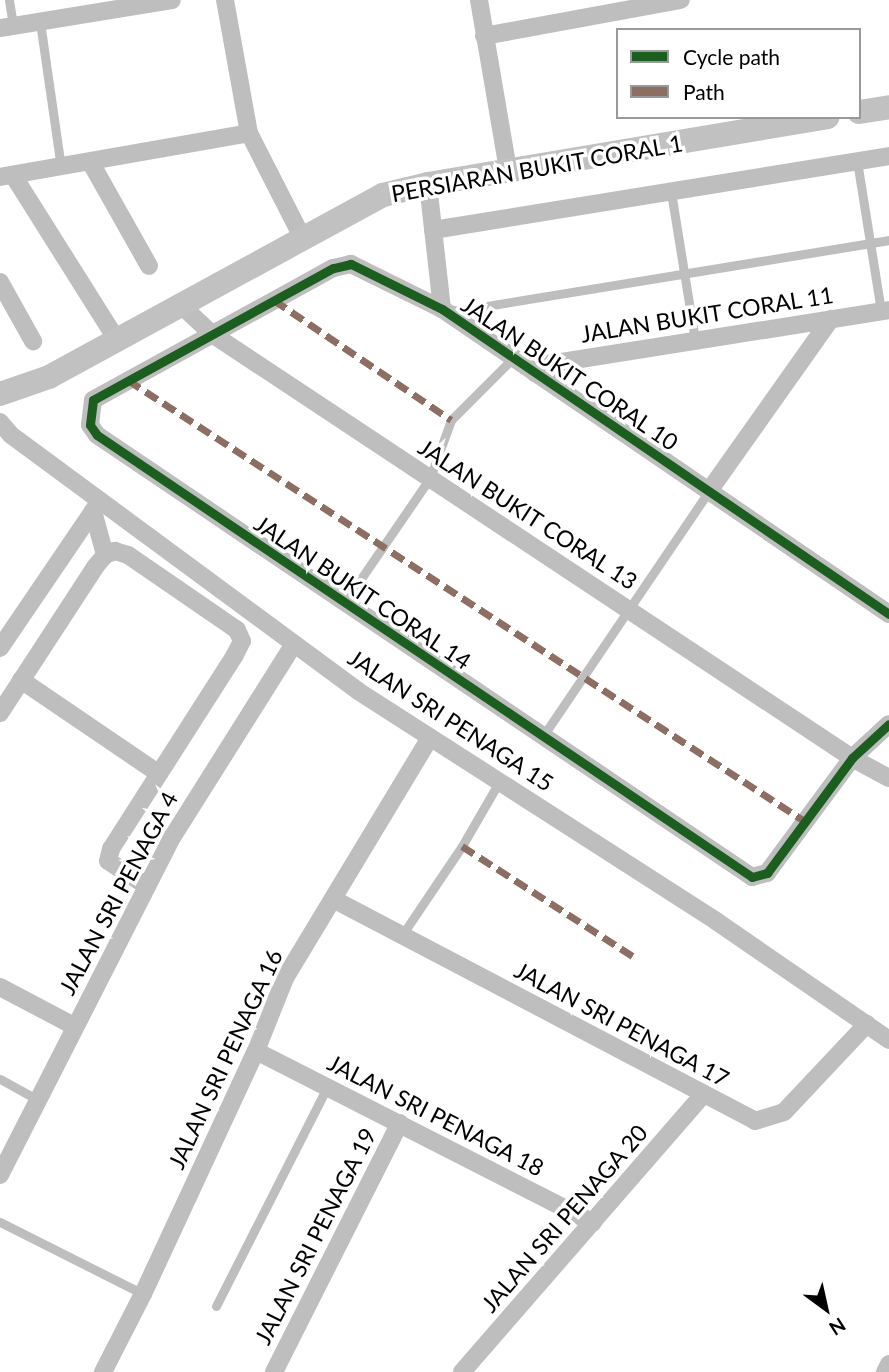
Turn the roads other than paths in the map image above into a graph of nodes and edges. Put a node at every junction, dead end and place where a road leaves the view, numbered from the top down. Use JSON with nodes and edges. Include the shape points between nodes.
{"nodes":[{"id":1,"x":9,"y":0,"type":"edge"},
{"id":2,"x":172,"y":0,"type":"edge"},
{"id":3,"x":225,"y":0,"type":"edge"},
{"id":4,"x":479,"y":0,"type":"edge"},
{"id":5,"x":681,"y":0,"type":"edge"},
{"id":6,"x":40,"y":22,"type":"junction"},
{"id":7,"x":6,"y":27,"type":"edge"},
{"id":8,"x":484,"y":36,"type":"junction"},
{"id":9,"x":889,"y":107,"type":"edge"},
{"id":10,"x":861,"y":112,"type":"edge"},
{"id":11,"x":815,"y":119,"type":"edge"},
{"id":12,"x":249,"y":133,"type":"junction"},
{"id":13,"x":889,"y":156,"type":"edge"},
{"id":14,"x":857,"y":161,"type":"junction"},
{"id":15,"x":91,"y":163,"type":"junction"},
{"id":16,"x":61,"y":167,"type":"junction"},
{"id":17,"x":508,"y":170,"type":"junction"},
{"id":18,"x":7,"y":176,"type":"edge"},
{"id":19,"x":428,"y":184,"type":"junction"},
{"id":20,"x":671,"y":192,"type":"junction"},
{"id":21,"x":433,"y":230,"type":"junction"},
{"id":22,"x":303,"y":239,"type":"junction"},
{"id":23,"x":889,"y":240,"type":"edge"},
{"id":24,"x":870,"y":243,"type":"junction"},
{"id":25,"x":149,"y":266,"type":"dead end"},
{"id":26,"x":684,"y":274,"type":"junction"},
{"id":27,"x":0,"y":282,"type":"edge"},
{"id":28,"x":181,"y":305,"type":"junction"},
{"id":29,"x":442,"y":309,"type":"junction"},
{"id":30,"x":885,"y":310,"type":"edge"},
{"id":31,"x":831,"y":319,"type":"junction"},
{"id":32,"x":212,"y":334,"type":"junction"},
{"id":33,"x":117,"y":340,"type":"junction"},
{"id":34,"x":33,"y":341,"type":"dead end"},
{"id":35,"x":695,"y":341,"type":"junction"},
{"id":36,"x":513,"y":358,"type":"junction"},
{"id":37,"x":535,"y":373,"type":"junction"},
{"id":38,"x":1,"y":392,"type":"edge"},
{"id":39,"x":0,"y":422,"type":"edge"},
{"id":40,"x":430,"y":478,"type":"junction"},
{"id":41,"x":709,"y":491,"type":"junction"},
{"id":42,"x":97,"y":506,"type":"junction"},
{"id":43,"x":105,"y":555,"type":"junction"},
{"id":44,"x":345,"y":603,"type":"junction"},
{"id":45,"x":629,"y":610,"type":"junction"},
{"id":46,"x":889,"y":614,"type":"edge"},
{"id":47,"x":3,"y":637,"type":"edge"},
{"id":48,"x":294,"y":644,"type":"junction"},
{"id":49,"x":21,"y":680,"type":"junction"},
{"id":50,"x":0,"y":712,"type":"edge"},
{"id":51,"x":889,"y":724,"type":"edge"},
{"id":52,"x":543,"y":736,"type":"junction"},
{"id":53,"x":429,"y":739,"type":"junction"},
{"id":54,"x":852,"y":758,"type":"junction"},
{"id":55,"x":158,"y":773,"type":"junction"},
{"id":56,"x":889,"y":778,"type":"edge"},
{"id":57,"x":499,"y":782,"type":"junction"},
{"id":58,"x":147,"y":886,"type":"junction"},
{"id":59,"x":333,"y":899,"type":"junction"},
{"id":60,"x":402,"y":935,"type":"junction"},
{"id":61,"x":0,"y":987,"type":"edge"},
{"id":62,"x":867,"y":1024,"type":"junction"},
{"id":63,"x":74,"y":1026,"type":"junction"},
{"id":64,"x":889,"y":1040,"type":"edge"},
{"id":65,"x":256,"y":1051,"type":"junction"},
{"id":66,"x":0,"y":1079,"type":"edge"},
{"id":67,"x":327,"y":1087,"type":"junction"},
{"id":68,"x":703,"y":1095,"type":"junction"},
{"id":69,"x":38,"y":1100,"type":"junction"},
{"id":70,"x":400,"y":1123,"type":"junction"},
{"id":71,"x":0,"y":1175,"type":"edge"},
{"id":72,"x":0,"y":1222,"type":"edge"},
{"id":73,"x":593,"y":1223,"type":"junction"},
{"id":74,"x":143,"y":1294,"type":"junction"},
{"id":75,"x":215,"y":1306,"type":"dead end"},
{"id":76,"x":889,"y":1364,"type":"edge"},
{"id":77,"x":103,"y":1372,"type":"edge"},
{"id":78,"x":274,"y":1372,"type":"edge"},
{"id":79,"x":462,"y":1372,"type":"edge"},
{"id":80,"x":885,"y":1372,"type":"edge"}],
"edges":[{"from":1,"to":7,"type":"lane"},
{"from":2,"to":6,"type":"street"},
{"from":3,"to":12,"type":"street"},
{"from":4,"to":8,"type":"street"},
{"from":5,"to":8,"type":"street"},
{"from":6,"to":7,"type":"street"},
{"from":6,"to":16,"type":"lane"},
{"from":8,"to":17,"type":"street"},
{"from":9,"to":10,"type":"street"},
{"from":11,"to":17,"type":"street","name":"PERSIARAN BUKIT CORAL 1"},
{"from":12,"to":15,"type":"street"},
{"from":12,"to":22,"type":"street"},
{"from":13,"to":14,"type":"street"},
{"from":14,"to":20,"type":"street"},
{"from":14,"to":24,"type":"lane"},
{"from":15,"to":16,"type":"street"},
{"from":15,"to":25,"type":"street"},
{"from":16,"to":18,"type":"street"},
{"from":17,"to":19,"type":"street","name":"PERSIARAN BUKIT CORAL 1"},
{"from":18,"to":33,"type":"street"},
{"from":19,"to":21,"type":"street"},
{"from":19,"to":22,"type":"street","name":"PERSIARAN BUKIT CORAL 1","via":[[383,195]]},
{"from":20,"to":21,"type":"street"},
{"from":20,"to":26,"type":"lane"},
{"from":21,"to":29,"type":"street"},
{"from":22,"to":28,"type":"street","name":"PERSIARAN BUKIT CORAL 1"},
{"from":23,"to":24,"type":"lane"},
{"from":24,"to":26,"type":"lane"},
{"from":24,"to":30,"type":"lane"},
{"from":26,"to":29,"type":"lane","via":[[461,310]]},
{"from":26,"to":35,"type":"lane"},
{"from":27,"to":34,"type":"street"},
{"from":28,"to":32,"type":"street","name":"JALAN BUKIT CORAL 13"},
{"from":28,"to":33,"type":"street","name":"PERSIARAN BUKIT CORAL 1"},
{"from":29,"to":32,"type":"street","name":"JALAN BUKIT CORAL 10","via":[[351,264],[333,268]]},
{"from":29,"to":36,"type":"street","name":"JALAN BUKIT CORAL 10"},
{"from":30,"to":31,"type":"street","name":"JALAN BUKIT CORAL 11"},
{"from":31,"to":35,"type":"street","name":"JALAN BUKIT CORAL 11"},
{"from":31,"to":41,"type":"street"},
{"from":32,"to":40,"type":"street","name":"JALAN BUKIT CORAL 13"},
{"from":32,"to":44,"type":"street","name":"JALAN BUKIT CORAL 14","via":[[93,400],[90,425],[97,435]]},
{"from":33,"to":38,"type":"street","name":"PERSIARAN BUKIT CORAL 1","via":[[50,377]]},
{"from":35,"to":37,"type":"street","name":"JALAN BUKIT CORAL 11","via":[[549,364]]},
{"from":36,"to":37,"type":"street","name":"JALAN BUKIT CORAL 10"},
{"from":36,"to":40,"type":"lane","via":[[451,420]]},
{"from":37,"to":41,"type":"street","name":"JALAN BUKIT CORAL 10"},
{"from":39,"to":42,"type":"street","name":"JALAN SRI PENAGA 15"},
{"from":40,"to":44,"type":"lane"},
{"from":40,"to":45,"type":"street","name":"JALAN BUKIT CORAL 13"},
{"from":41,"to":45,"type":"lane"},
{"from":41,"to":46,"type":"street","name":"JALAN BUKIT CORAL 10"},
{"from":42,"to":43,"type":"street"},
{"from":42,"to":47,"type":"street"},
{"from":42,"to":48,"type":"street","name":"JALAN SRI PENAGA 15"},
{"from":43,"to":49,"type":"street"},
{"from":43,"to":55,"type":"street","via":[[115,551],[128,555],[231,626],[242,641]]},
{"from":44,"to":52,"type":"street","name":"JALAN BUKIT CORAL 14"},
{"from":45,"to":52,"type":"lane"},
{"from":45,"to":54,"type":"street","name":"JALAN BUKIT CORAL 13"},
{"from":48,"to":53,"type":"street","name":"JALAN SRI PENAGA 15"},
{"from":48,"to":58,"type":"street","name":"JALAN SRI PENAGA 4","via":[[173,836]]},
{"from":49,"to":50,"type":"street"},
{"from":49,"to":55,"type":"street"},
{"from":51,"to":54,"type":"street"},
{"from":52,"to":54,"type":"street","name":"JALAN BUKIT CORAL 14","via":[[752,877],[767,873]]},
{"from":53,"to":57,"type":"street","name":"JALAN SRI PENAGA 15"},
{"from":53,"to":59,"type":"street","name":"JALAN SRI PENAGA 16"},
{"from":54,"to":56,"type":"street","name":"JALAN BUKIT CORAL 13"},
{"from":55,"to":58,"type":"street","via":[[108,860]]},
{"from":57,"to":60,"type":"lane","via":[[463,846]]},
{"from":57,"to":62,"type":"street","name":"JALAN SRI PENAGA 15"},
{"from":58,"to":63,"type":"street","name":"JALAN SRI PENAGA 4"},
{"from":59,"to":60,"type":"street","name":"JALAN SRI PENAGA 17"},
{"from":59,"to":65,"type":"street","name":"JALAN SRI PENAGA 16","via":[[285,978]]},
{"from":60,"to":68,"type":"street","name":"JALAN SRI PENAGA 17"},
{"from":61,"to":63,"type":"street"},
{"from":62,"to":64,"type":"street","name":"JALAN SRI PENAGA 15"},
{"from":62,"to":68,"type":"street","name":"JALAN SRI PENAGA 17","via":[[785,1112],[755,1121]]},
{"from":63,"to":69,"type":"street","name":"JALAN SRI PENAGA 4"},
{"from":65,"to":67,"type":"street","name":"JALAN SRI PENAGA 18"},
{"from":65,"to":74,"type":"street","name":"JALAN SRI PENAGA 16"},
{"from":66,"to":69,"type":"lane"},
{"from":67,"to":70,"type":"street","name":"JALAN SRI PENAGA 18"},
{"from":67,"to":75,"type":"lane"},
{"from":68,"to":73,"type":"street","name":"JALAN SRI PENAGA 20"},
{"from":69,"to":71,"type":"street","name":"JALAN SRI PENAGA 4"},
{"from":70,"to":73,"type":"street","name":"JALAN SRI PENAGA 18"},
{"from":70,"to":78,"type":"street","name":"JALAN SRI PENAGA 19"},
{"from":72,"to":74,"type":"lane"},
{"from":73,"to":79,"type":"street","name":"JALAN SRI PENAGA 20"},
{"from":74,"to":77,"type":"street","name":"JALAN SRI PENAGA 16"},
{"from":76,"to":80,"type":"street"}]}
